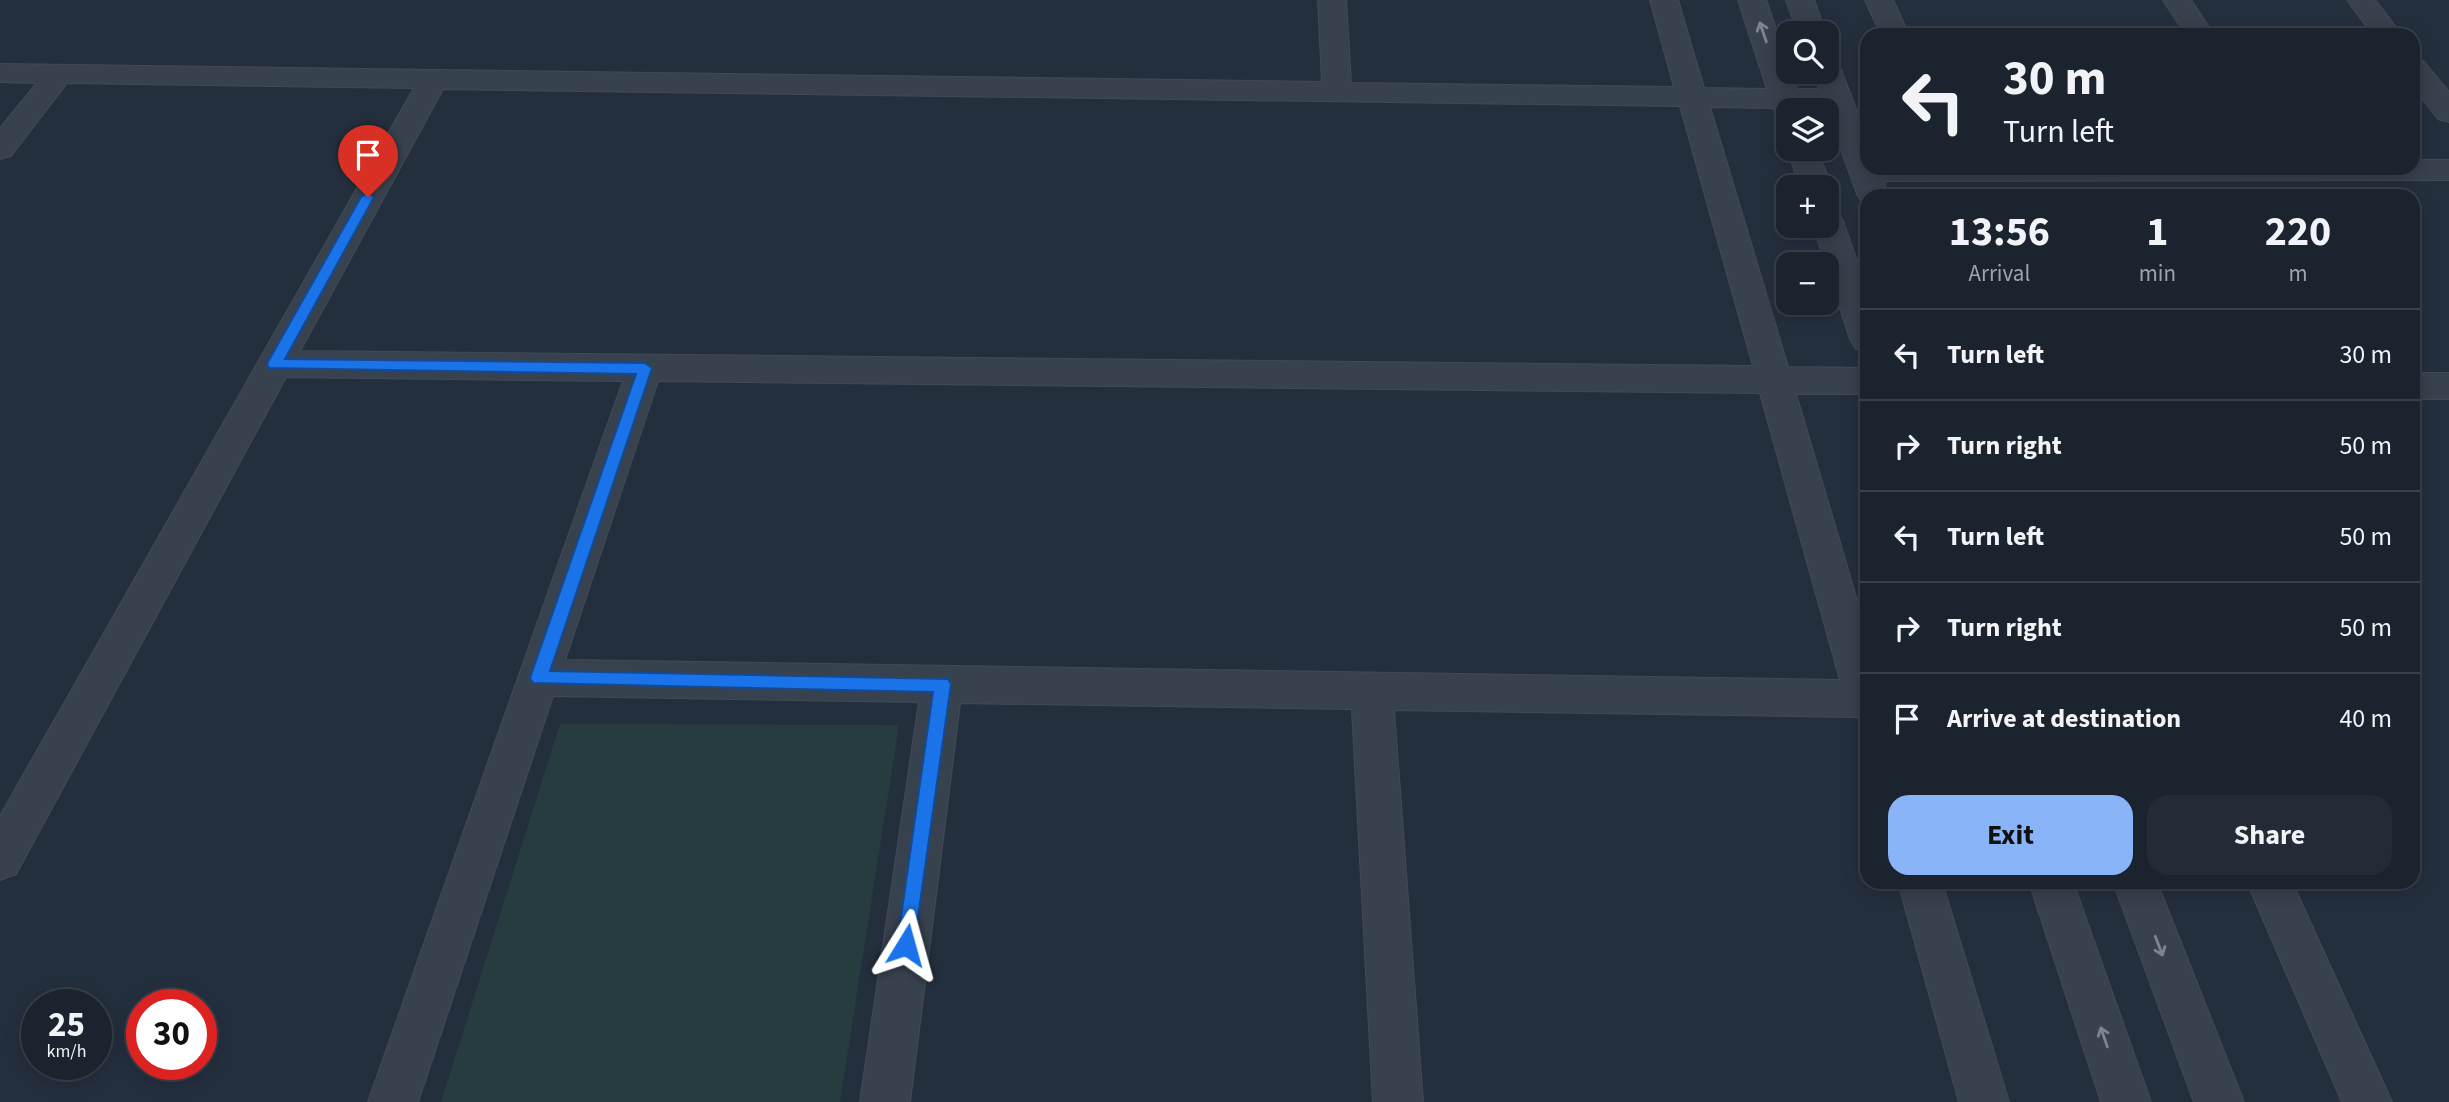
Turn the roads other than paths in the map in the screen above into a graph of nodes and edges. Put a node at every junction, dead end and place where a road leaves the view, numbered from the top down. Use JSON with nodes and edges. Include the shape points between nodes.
{"nodes":[{"id":1,"x":1332,"y":0,"type":"edge"},
{"id":2,"x":1664,"y":0,"type":"edge"},
{"id":3,"x":1752,"y":0,"type":"edge"},
{"id":4,"x":1800,"y":0,"type":"edge"},
{"id":5,"x":1879,"y":0,"type":"edge"},
{"id":6,"x":2177,"y":0,"type":"edge"},
{"id":7,"x":2361,"y":0,"type":"edge"},
{"id":8,"x":1808,"y":21,"type":"edge"},
{"id":9,"x":1892,"y":28,"type":"edge"},
{"id":10,"x":2195,"y":28,"type":"edge"},
{"id":11,"x":2383,"y":28,"type":"edge"},
{"id":12,"x":0,"y":73,"type":"edge"},
{"id":13,"x":60,"y":73,"type":"junction"},
{"id":14,"x":2420,"y":76,"type":"edge"},
{"id":15,"x":434,"y":78,"type":"junction"},
{"id":16,"x":1832,"y":85,"type":"edge"},
{"id":17,"x":1337,"y":91,"type":"junction"},
{"id":18,"x":1691,"y":97,"type":"junction"},
{"id":19,"x":1785,"y":98,"type":"edge"},
{"id":20,"x":1801,"y":98,"type":"edge"},
{"id":21,"x":1776,"y":103,"type":"edge"},
{"id":22,"x":2449,"y":112,"type":"edge"},
{"id":23,"x":0,"y":149,"type":"edge"},
{"id":24,"x":1860,"y":162,"type":"edge"},
{"id":25,"x":2420,"y":170,"type":"edge"},
{"id":26,"x":2449,"y":170,"type":"edge"},
{"id":27,"x":2083,"y":175,"type":"edge"},
{"id":28,"x":1958,"y":178,"type":"edge"},
{"id":29,"x":1868,"y":184,"type":"edge"},
{"id":30,"x":1833,"y":238,"type":"edge"},
{"id":31,"x":1860,"y":318,"type":"edge"},
{"id":32,"x":275,"y":364,"type":"junction"},
{"id":33,"x":645,"y":368,"type":"junction"},
{"id":34,"x":1774,"y":381,"type":"junction"},
{"id":35,"x":1860,"y":381,"type":"edge"},
{"id":36,"x":1860,"y":677,"type":"edge"},
{"id":37,"x":539,"y":678,"type":"junction"},
{"id":38,"x":942,"y":684,"type":"junction"},
{"id":39,"x":1372,"y":691,"type":"junction"},
{"id":40,"x":1860,"y":701,"type":"edge"},
{"id":41,"x":0,"y":859,"type":"edge"},
{"id":42,"x":1922,"y":889,"type":"edge"},
{"id":43,"x":2053,"y":889,"type":"edge"},
{"id":44,"x":2138,"y":889,"type":"edge"},
{"id":45,"x":2273,"y":889,"type":"edge"},
{"id":46,"x":393,"y":1102,"type":"edge"},
{"id":47,"x":885,"y":1102,"type":"edge"},
{"id":48,"x":1398,"y":1102,"type":"edge"},
{"id":49,"x":1984,"y":1102,"type":"edge"},
{"id":50,"x":2126,"y":1102,"type":"edge"},
{"id":51,"x":2219,"y":1102,"type":"edge"},
{"id":52,"x":2367,"y":1102,"type":"edge"}],
"edges":[{"from":1,"to":17,"type":"street"},
{"from":2,"to":18,"type":"street"},
{"from":19,"to":3,"type":"street","one_way":true},
{"from":4,"to":8,"type":"street"},
{"from":5,"to":9,"type":"street"},
{"from":6,"to":10,"type":"street"},
{"from":7,"to":11,"type":"street"},
{"from":12,"to":13,"type":"street"},
{"from":13,"to":15,"type":"street"},
{"from":13,"to":23,"type":"street"},
{"from":14,"to":22,"type":"street"},
{"from":15,"to":17,"type":"street"},
{"from":15,"to":32,"type":"street"},
{"from":16,"to":20,"type":"street"},
{"from":16,"to":24,"type":"street"},
{"from":17,"to":18,"type":"street"},
{"from":18,"to":21,"type":"street"},
{"from":18,"to":34,"type":"street"},
{"from":25,"to":26,"type":"street"},
{"from":27,"to":28,"type":"street"},
{"from":28,"to":29,"type":"street"},
{"from":30,"to":31,"type":"street"},
{"from":32,"to":33,"type":"street"},
{"from":32,"to":41,"type":"street"},
{"from":33,"to":34,"type":"street"},
{"from":33,"to":37,"type":"street"},
{"from":34,"to":35,"type":"street"},
{"from":34,"to":36,"type":"street"},
{"from":37,"to":38,"type":"street"},
{"from":37,"to":46,"type":"street"},
{"from":38,"to":39,"type":"street"},
{"from":38,"to":47,"type":"street"},
{"from":39,"to":40,"type":"street"},
{"from":39,"to":48,"type":"street"},
{"from":42,"to":49,"type":"street"},
{"from":50,"to":43,"type":"street","one_way":true},
{"from":44,"to":51,"type":"street","one_way":true},
{"from":45,"to":52,"type":"street"}]}
